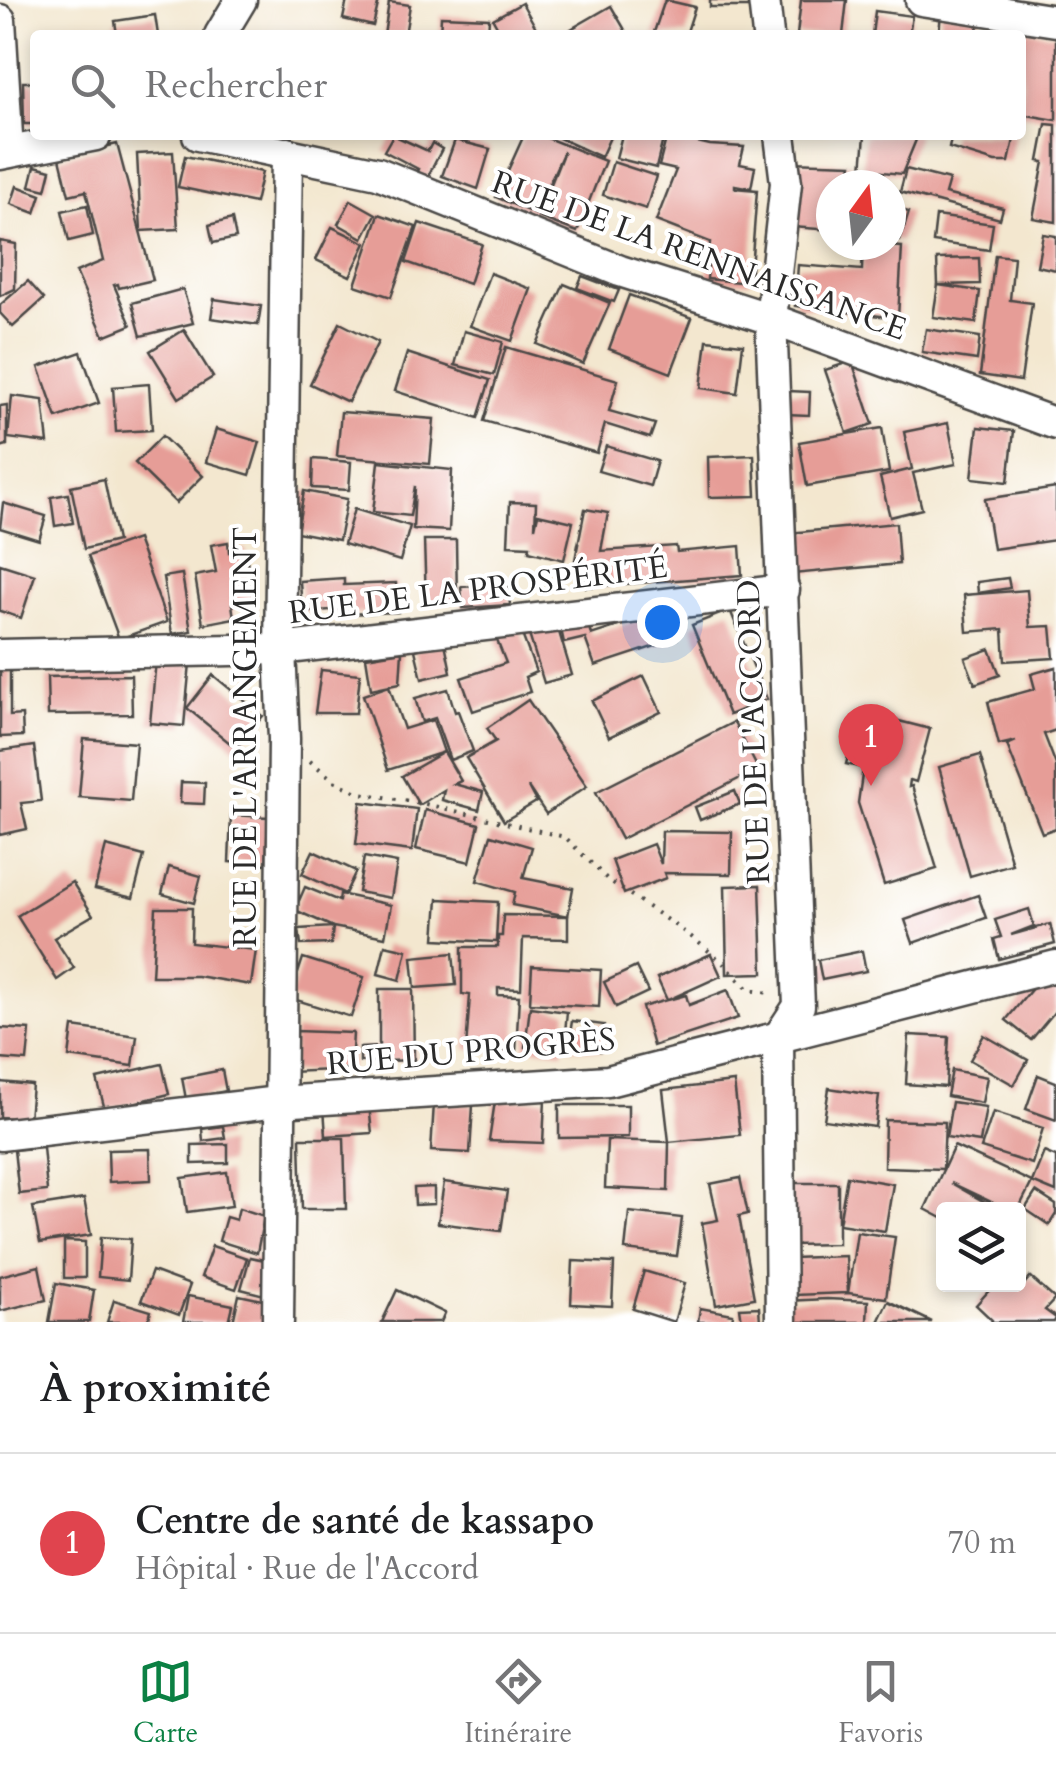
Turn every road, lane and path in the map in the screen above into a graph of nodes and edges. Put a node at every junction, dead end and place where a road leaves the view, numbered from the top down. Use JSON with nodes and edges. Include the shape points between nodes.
{"nodes":[{"id":1,"x":241,"y":0,"type":"edge"},
{"id":2,"x":764,"y":0,"type":"edge"},
{"id":3,"x":922,"y":0,"type":"edge"},
{"id":4,"x":0,"y":20,"type":"edge"},
{"id":5,"x":1056,"y":21,"type":"edge"},
{"id":6,"x":223,"y":30,"type":"edge"},
{"id":7,"x":767,"y":30,"type":"edge"},
{"id":8,"x":70,"y":140,"type":"edge"},
{"id":9,"x":222,"y":140,"type":"edge"},
{"id":10,"x":781,"y":140,"type":"edge"},
{"id":11,"x":4,"y":153,"type":"edge"},
{"id":12,"x":286,"y":153,"type":"junction"},
{"id":13,"x":771,"y":319,"type":"junction"},
{"id":14,"x":1056,"y":424,"type":"edge"},
{"id":15,"x":784,"y":590,"type":"junction"},
{"id":16,"x":280,"y":649,"type":"junction"},
{"id":17,"x":0,"y":655,"type":"edge"},
{"id":18,"x":284,"y":740,"type":"junction"},
{"id":19,"x":1056,"y":966,"type":"edge"},
{"id":20,"x":799,"y":996,"type":"junction"},
{"id":21,"x":778,"y":1038,"type":"junction"},
{"id":22,"x":278,"y":1102,"type":"junction"},
{"id":23,"x":0,"y":1135,"type":"edge"},
{"id":24,"x":278,"y":1322,"type":"edge"},
{"id":25,"x":781,"y":1322,"type":"edge"}],
"edges":[{"from":1,"to":6,"type":"street"},
{"from":2,"to":7,"type":"street"},
{"from":3,"to":5,"type":"street"},
{"from":4,"to":11,"type":"street"},
{"from":8,"to":11,"type":"street"},
{"from":9,"to":12,"type":"street","name":"RUE DE LA RENNAISSANCE"},
{"from":10,"to":13,"type":"street","name":"RUE DE L'ACCORD","via":[[786,183]]},
{"from":12,"to":13,"type":"street","name":"RUE DE LA RENNAISSANCE","via":[[378,173],[620,270]]},
{"from":12,"to":16,"type":"street","name":"RUE DE L'ARRANGEMENT"},
{"from":13,"to":14,"type":"street","name":"RUE DE LA RENNAISSANCE"},
{"from":13,"to":15,"type":"street","name":"RUE DE L'ACCORD"},
{"from":15,"to":16,"type":"street","name":"RUE DE LA PROSPÉRITÉ"},
{"from":15,"to":20,"type":"street","name":"RUE DE L'ACCORD"},
{"from":16,"to":17,"type":"street","name":"RUE DE LA PROSPÉRITÉ"},
{"from":16,"to":18,"type":"street","name":"RUE DE L'ARRANGEMENT"},
{"from":18,"to":20,"type":"path","via":[[360,794],[565,837],[607,880],[688,935],[749,990]]},
{"from":18,"to":22,"type":"street","name":"RUE DE L'ARRANGEMENT"},
{"from":19,"to":21,"type":"street","name":"RUE DU PROGRÈS"},
{"from":20,"to":21,"type":"street","name":"RUE DE L'ACCORD"},
{"from":21,"to":22,"type":"street","name":"RUE DU PROGRÈS","via":[[608,1081]]},
{"from":21,"to":25,"type":"street","name":"RUE DE L'ACCORD"},
{"from":22,"to":23,"type":"street","name":"RUE DU PROGRÈS"},
{"from":22,"to":24,"type":"street","name":"RUE DE L'ARRANGEMENT"}]}
